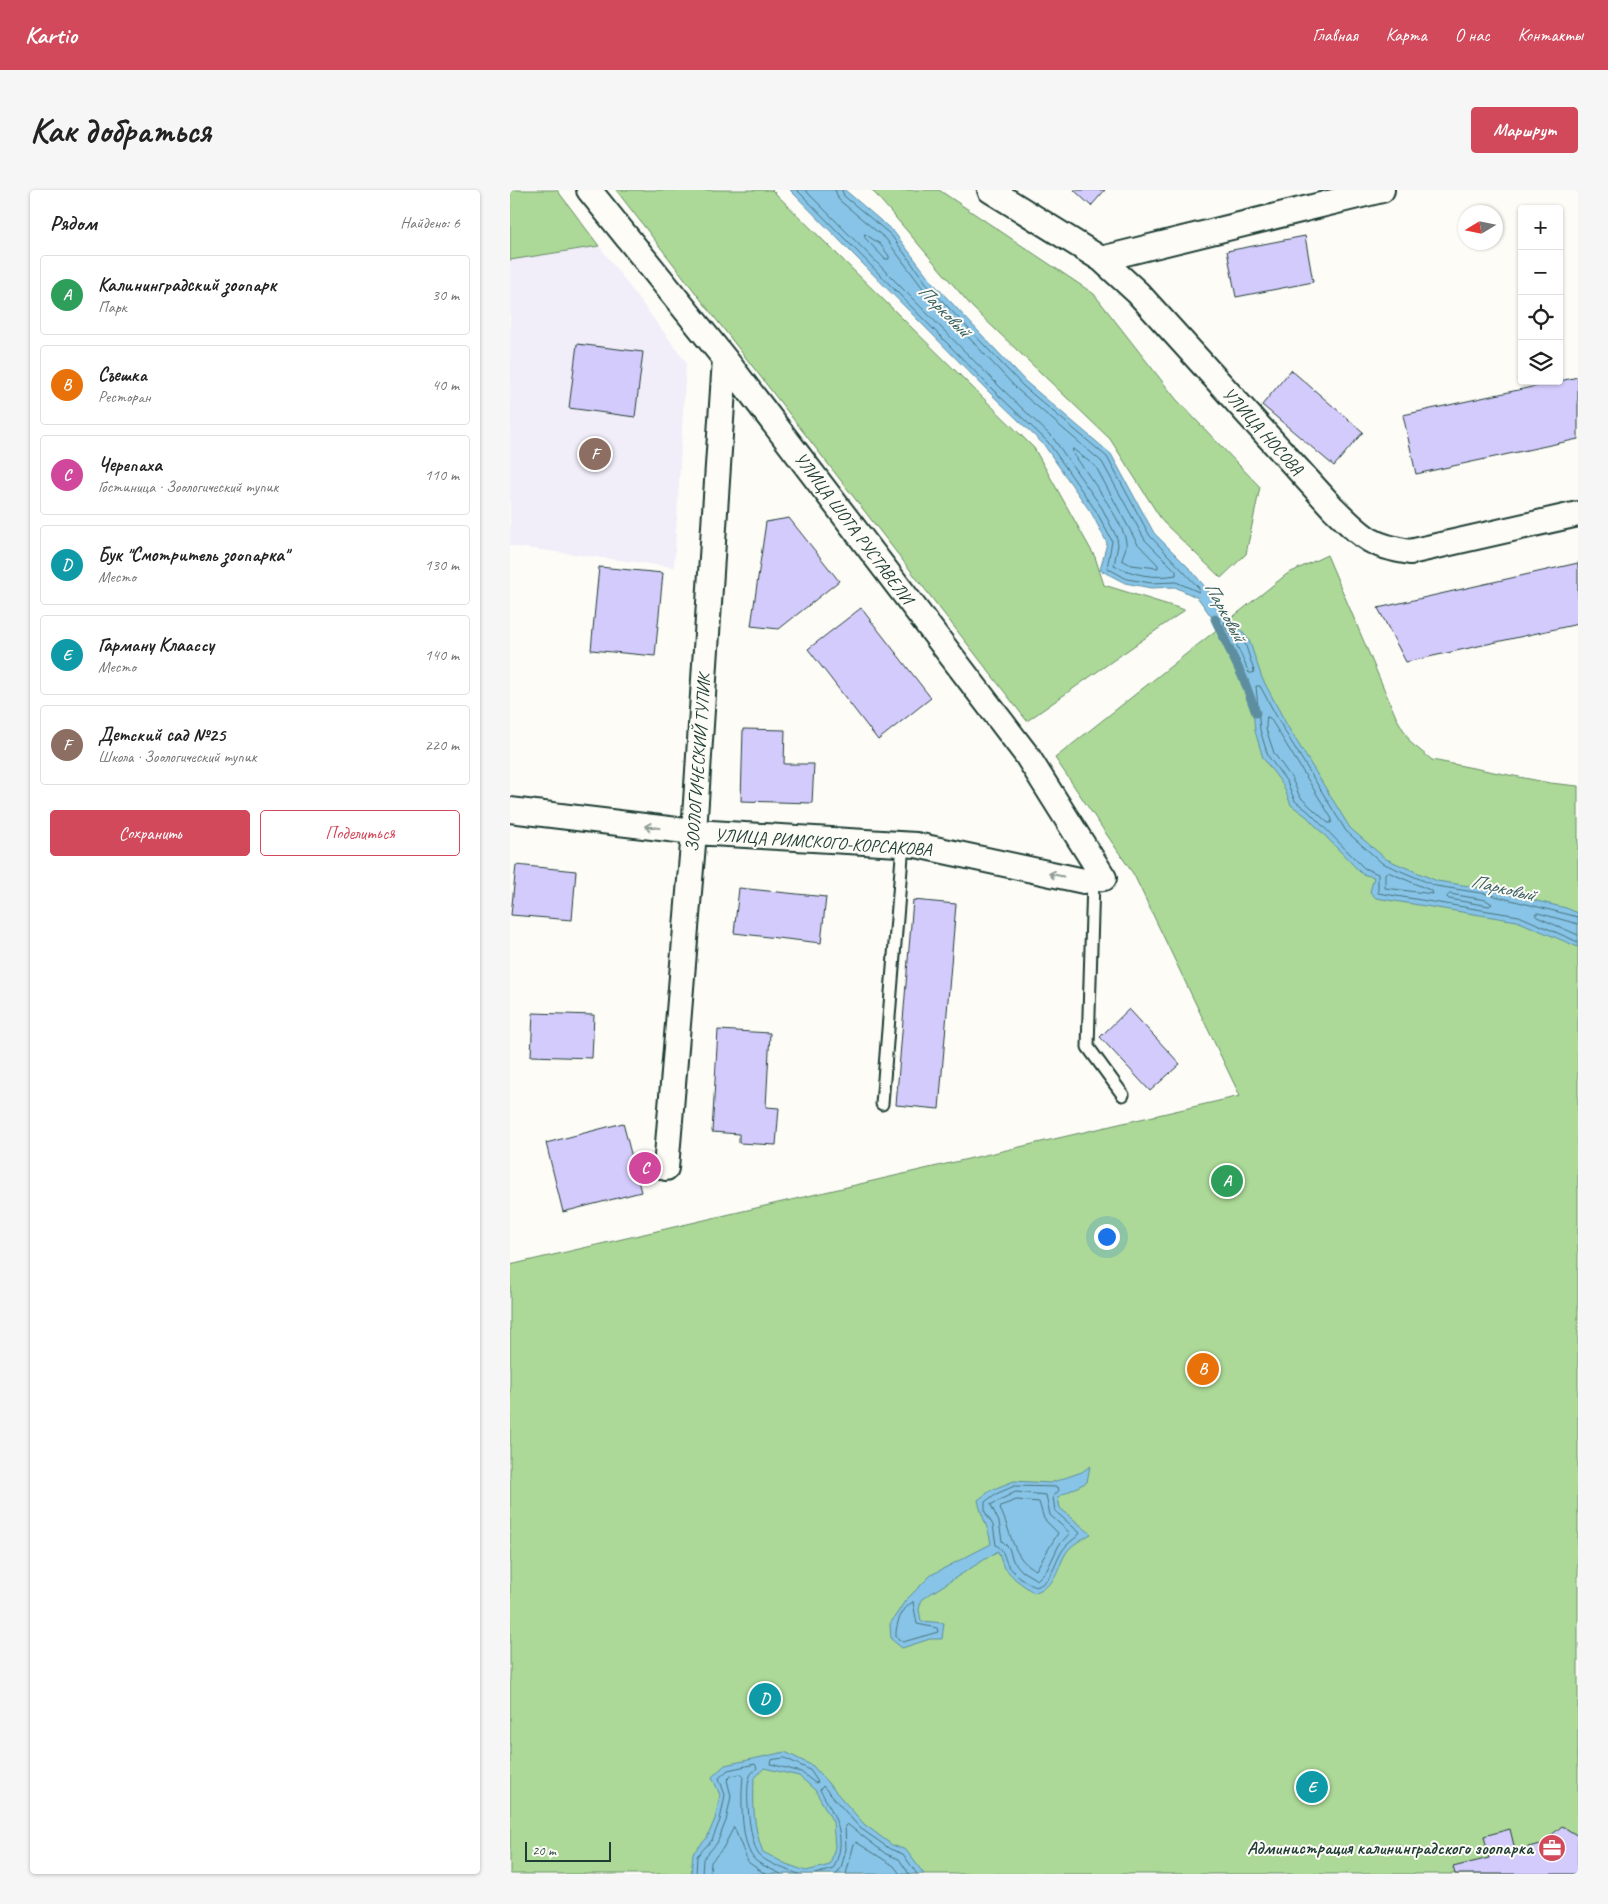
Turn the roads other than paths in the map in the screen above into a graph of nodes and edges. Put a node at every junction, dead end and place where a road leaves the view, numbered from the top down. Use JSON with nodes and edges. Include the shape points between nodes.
{"nodes":[{"id":1,"x":589,"y":190,"type":"edge"},
{"id":2,"x":990,"y":190,"type":"edge"},
{"id":3,"x":1382,"y":190,"type":"edge"},
{"id":4,"x":1101,"y":259,"type":"junction"},
{"id":5,"x":725,"y":359,"type":"junction"},
{"id":6,"x":1578,"y":514,"type":"edge"},
{"id":7,"x":510,"y":810,"type":"edge"},
{"id":8,"x":694,"y":832,"type":"junction"},
{"id":9,"x":903,"y":844,"type":"junction"},
{"id":10,"x":1099,"y":880,"type":"junction"},
{"id":11,"x":1123,"y":1094,"type":"dead end"},
{"id":12,"x":882,"y":1104,"type":"dead end"},
{"id":13,"x":666,"y":1168,"type":"dead end"}],
"edges":[{"from":1,"to":5,"type":"street","name":"УЛИЦА ШОТА РУСТАВЕЛИ"},
{"from":2,"to":4,"type":"street","name":"УЛИЦА НОСОВА"},
{"from":3,"to":4,"type":"street"},
{"from":4,"to":6,"type":"street","name":"УЛИЦА НОСОВА","via":[[1138,293],[1365,539],[1385,548],[1410,552]]},
{"from":5,"to":8,"type":"street","name":"ЗООЛОГИЧЕСКИЙ ТУПИК"},
{"from":5,"to":10,"type":"street","name":"УЛИЦА ШОТА РУСТАВЕЛИ","via":[[1026,754]]},
{"from":8,"to":7,"type":"street","name":"УЛИЦА РИМСКОГО-КОРСАКОВА","one_way":true},
{"from":8,"to":9,"type":"street","name":"УЛИЦА РИМСКОГО-КОРСАКОВА"},
{"from":8,"to":13,"type":"street","name":"ЗООЛОГИЧЕСКИЙ ТУПИК"},
{"from":10,"to":9,"type":"street","name":"УЛИЦА РИМСКОГО-КОРСАКОВА","one_way":true,"via":[[1084,881]]},
{"from":9,"to":12,"type":"lane"},
{"from":10,"to":11,"type":"lane","via":[[1088,1047]]}]}
